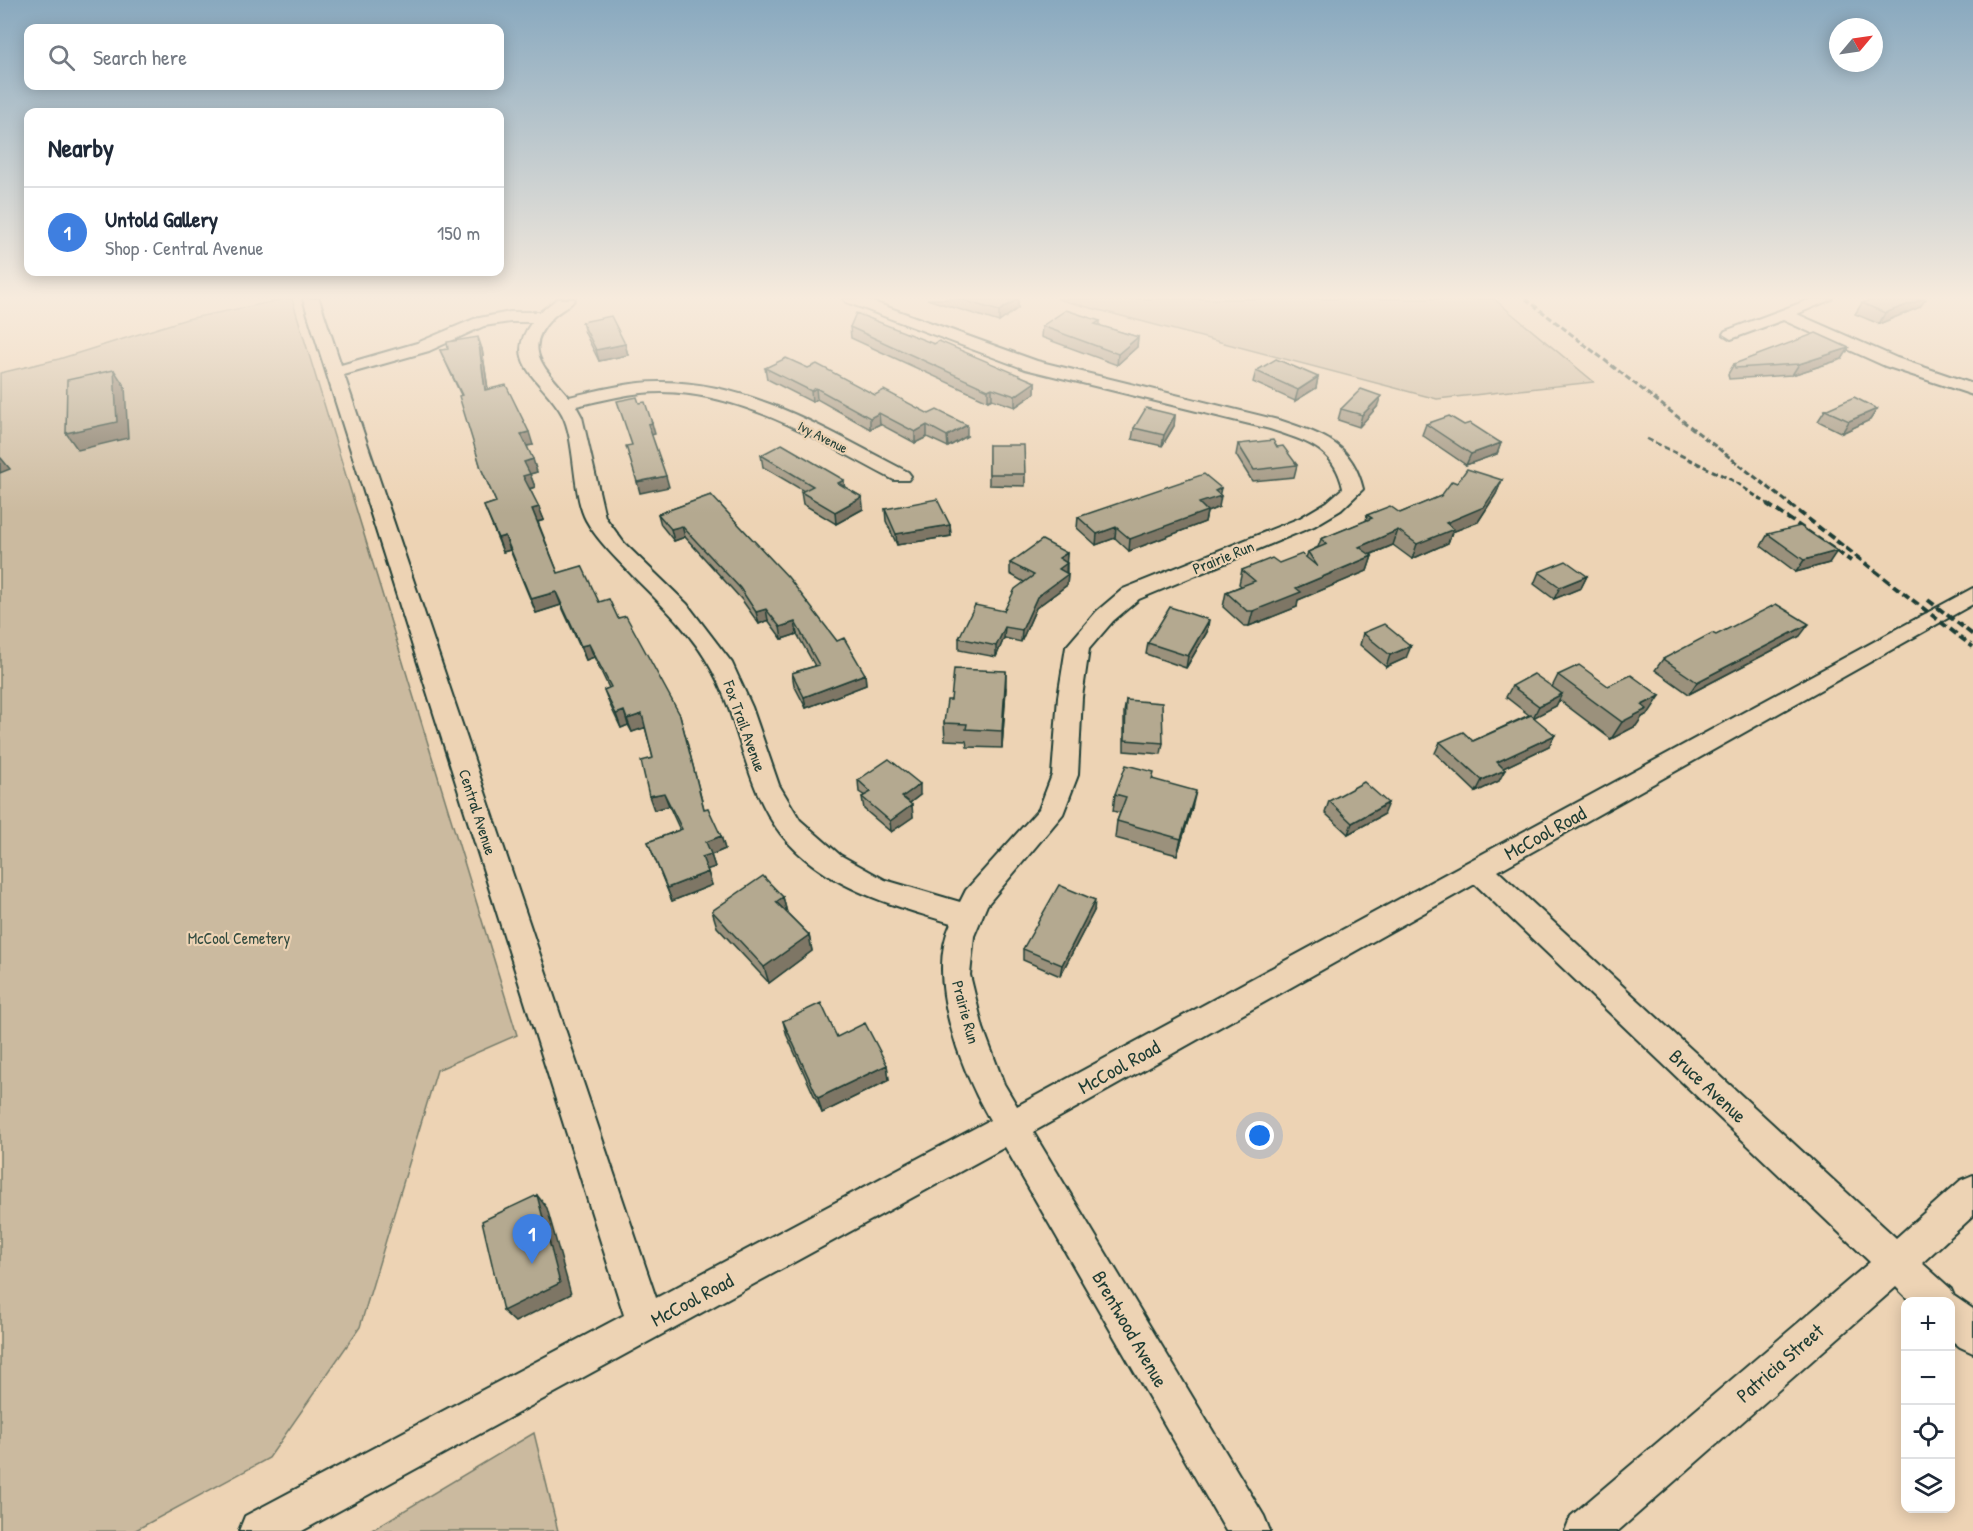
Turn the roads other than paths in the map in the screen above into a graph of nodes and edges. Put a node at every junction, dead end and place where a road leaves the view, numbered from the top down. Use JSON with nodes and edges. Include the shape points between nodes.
{"nodes":[{"id":1,"x":333,"y":370,"type":"edge"},
{"id":2,"x":539,"y":370,"type":"edge"},
{"id":3,"x":1053,"y":370,"type":"edge"},
{"id":4,"x":1905,"y":370,"type":"edge"},
{"id":5,"x":1916,"y":370,"type":"edge"},
{"id":6,"x":1973,"y":390,"type":"edge"},
{"id":7,"x":565,"y":400,"type":"junction"},
{"id":8,"x":1973,"y":405,"type":"edge"},
{"id":9,"x":901,"y":476,"type":"dead end"},
{"id":10,"x":1973,"y":595,"type":"edge"},
{"id":11,"x":1478,"y":870,"type":"junction"},
{"id":12,"x":968,"y":916,"type":"junction"},
{"id":13,"x":1010,"y":1127,"type":"junction"},
{"id":14,"x":1973,"y":1192,"type":"edge"},
{"id":15,"x":1896,"y":1263,"type":"junction"},
{"id":16,"x":1933,"y":1297,"type":"edge"},
{"id":17,"x":1955,"y":1318,"type":"edge"},
{"id":18,"x":646,"y":1325,"type":"junction"},
{"id":19,"x":1973,"y":1334,"type":"edge"},
{"id":20,"x":260,"y":1531,"type":"edge"},
{"id":21,"x":1249,"y":1531,"type":"edge"},
{"id":22,"x":1586,"y":1531,"type":"edge"}],
"edges":[{"from":1,"to":18,"type":"street","name":"Central Avenue"},
{"from":2,"to":7,"type":"street"},
{"from":3,"to":12,"type":"street","name":"Prairie Run","via":[[1305,435],[1341,456],[1351,472],[1353,489],[1307,522],[1131,594],[1105,615],[1078,647],[1065,775],[1050,814],[976,898]]},
{"from":4,"to":8,"type":"street"},
{"from":5,"to":6,"type":"street"},
{"from":7,"to":9,"type":"street","name":"Ivy Avenue","via":[[662,387],[735,396]]},
{"from":7,"to":12,"type":"street","name":"Fox Trail Avenue","via":[[573,417],[595,518],[617,547],[679,609],[724,669],[767,787],[791,827],[830,863],[877,889]]},
{"from":10,"to":11,"type":"street","name":"McCool Road"},
{"from":11,"to":13,"type":"street","name":"McCool Road"},
{"from":11,"to":15,"type":"street","name":"Bruce Avenue"},
{"from":12,"to":13,"type":"street","name":"Prairie Run","via":[[959,936],[955,975],[987,1083]]},
{"from":13,"to":18,"type":"street","name":"McCool Road"},
{"from":13,"to":21,"type":"street","name":"Brentwood Avenue"},
{"from":14,"to":15,"type":"street","name":"Patricia Street"},
{"from":15,"to":16,"type":"street","name":"Bruce Avenue"},
{"from":15,"to":22,"type":"street","name":"Patricia Street"},
{"from":17,"to":19,"type":"street"},
{"from":18,"to":20,"type":"street","name":"McCool Road"}]}
